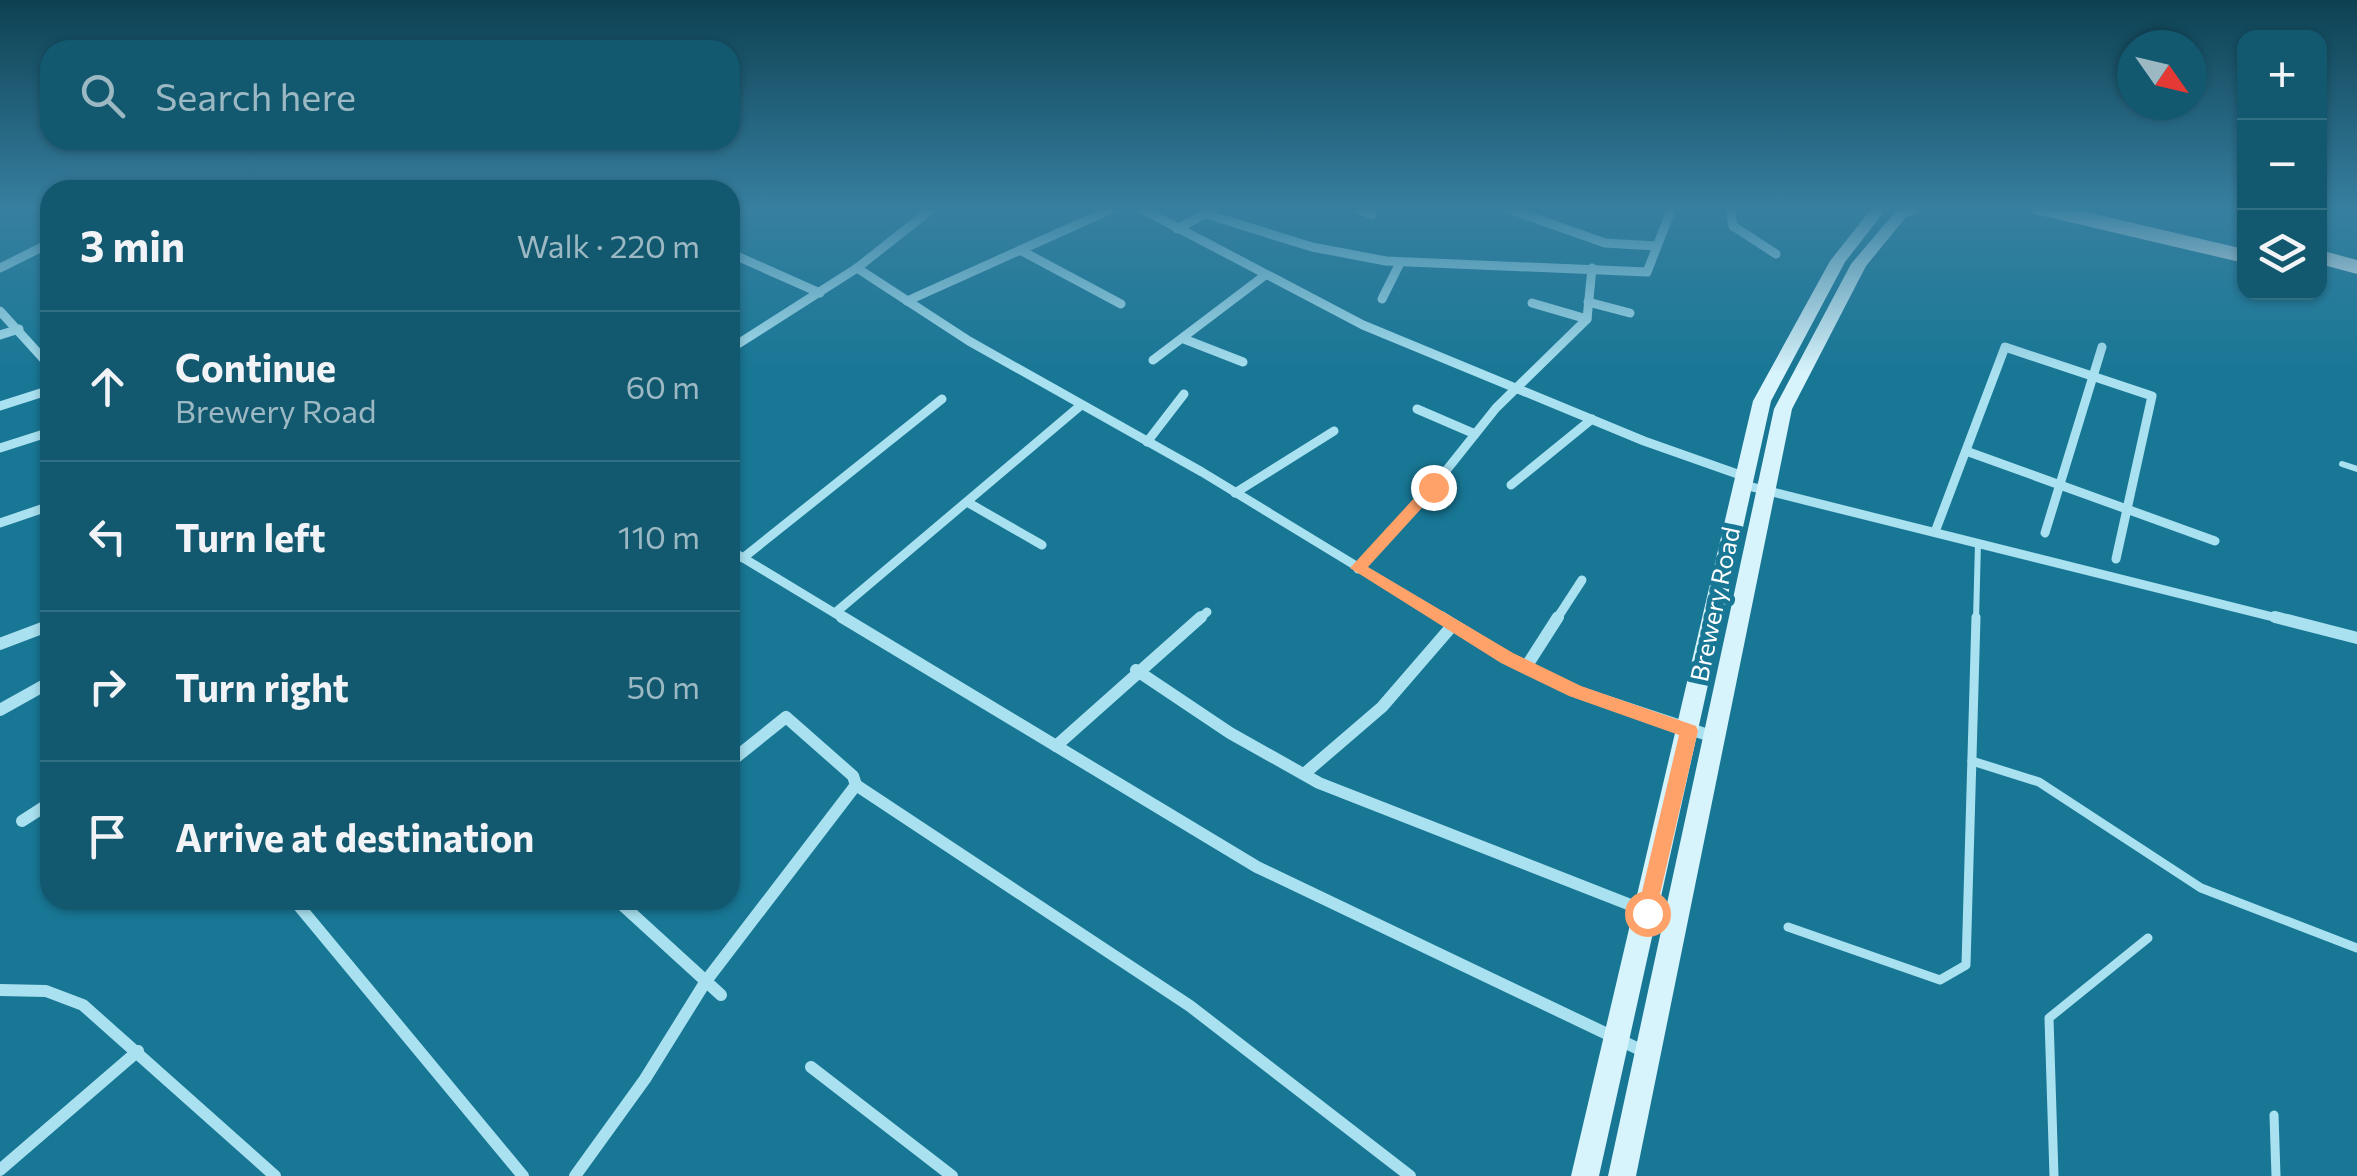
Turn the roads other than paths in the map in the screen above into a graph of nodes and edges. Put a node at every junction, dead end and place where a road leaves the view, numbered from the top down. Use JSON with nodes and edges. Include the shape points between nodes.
{"nodes":[{"id":1,"x":1400,"y":262,"type":"edge"},
{"id":2,"x":752,"y":263,"type":"edge"},
{"id":3,"x":863,"y":263,"type":"edge"},
{"id":4,"x":991,"y":263,"type":"edge"},
{"id":5,"x":1044,"y":263,"type":"edge"},
{"id":6,"x":1240,"y":263,"type":"edge"},
{"id":7,"x":1428,"y":263,"type":"edge"},
{"id":8,"x":1650,"y":263,"type":"edge"},
{"id":9,"x":1837,"y":263,"type":"edge"},
{"id":10,"x":1860,"y":263,"type":"edge"},
{"id":11,"x":856,"y":268,"type":"junction"},
{"id":12,"x":1592,"y":268,"type":"junction"},
{"id":13,"x":1264,"y":276,"type":"junction"},
{"id":14,"x":2327,"y":276,"type":"edge"},
{"id":15,"x":2357,"y":284,"type":"edge"},
{"id":16,"x":820,"y":293,"type":"junction"},
{"id":17,"x":1382,"y":300,"type":"dead end"},
{"id":18,"x":907,"y":301,"type":"junction"},
{"id":19,"x":1588,"y":302,"type":"junction"},
{"id":20,"x":1532,"y":303,"type":"dead end"},
{"id":21,"x":1121,"y":304,"type":"dead end"},
{"id":22,"x":0,"y":311,"type":"edge"},
{"id":23,"x":1630,"y":313,"type":"dead end"},
{"id":24,"x":1587,"y":319,"type":"junction"},
{"id":25,"x":19,"y":329,"type":"junction"},
{"id":26,"x":0,"y":336,"type":"edge"},
{"id":27,"x":1184,"y":339,"type":"junction"},
{"id":28,"x":740,"y":343,"type":"edge"},
{"id":29,"x":2102,"y":347,"type":"dead end"},
{"id":30,"x":40,"y":348,"type":"edge"},
{"id":31,"x":1153,"y":360,"type":"dead end"},
{"id":32,"x":1243,"y":362,"type":"dead end"},
{"id":33,"x":2090,"y":375,"type":"junction"},
{"id":34,"x":1516,"y":389,"type":"junction"},
{"id":35,"x":40,"y":393,"type":"edge"},
{"id":36,"x":1184,"y":394,"type":"dead end"},
{"id":37,"x":942,"y":398,"type":"dead end"},
{"id":38,"x":0,"y":406,"type":"edge"},
{"id":39,"x":1080,"y":406,"type":"junction"},
{"id":40,"x":1417,"y":409,"type":"dead end"},
{"id":41,"x":1592,"y":420,"type":"junction"},
{"id":42,"x":1334,"y":431,"type":"dead end"},
{"id":43,"x":1475,"y":434,"type":"junction"},
{"id":44,"x":40,"y":435,"type":"edge"},
{"id":45,"x":1148,"y":442,"type":"junction"},
{"id":46,"x":0,"y":448,"type":"edge"},
{"id":47,"x":1966,"y":451,"type":"junction"},
{"id":48,"x":2342,"y":464,"type":"dead end"},
{"id":49,"x":2357,"y":469,"type":"edge"},
{"id":50,"x":1744,"y":481,"type":"junction"},
{"id":51,"x":1510,"y":485,"type":"dead end"},
{"id":52,"x":2060,"y":485,"type":"junction"},
{"id":53,"x":1235,"y":492,"type":"junction"},
{"id":54,"x":1766,"y":492,"type":"junction"},
{"id":55,"x":967,"y":502,"type":"junction"},
{"id":56,"x":40,"y":509,"type":"edge"},
{"id":57,"x":2127,"y":510,"type":"junction"},
{"id":58,"x":0,"y":522,"type":"edge"},
{"id":59,"x":1934,"y":532,"type":"junction"},
{"id":60,"x":2046,"y":533,"type":"dead end"},
{"id":61,"x":2215,"y":541,"type":"dead end"},
{"id":62,"x":1978,"y":543,"type":"junction"},
{"id":63,"x":1042,"y":544,"type":"dead end"},
{"id":64,"x":740,"y":556,"type":"edge"},
{"id":65,"x":743,"y":558,"type":"junction"},
{"id":66,"x":2116,"y":558,"type":"dead end"},
{"id":67,"x":1358,"y":568,"type":"junction"},
{"id":68,"x":1582,"y":580,"type":"dead end"},
{"id":69,"x":1207,"y":612,"type":"dead end"},
{"id":70,"x":834,"y":613,"type":"junction"},
{"id":71,"x":1452,"y":626,"type":"junction"},
{"id":72,"x":40,"y":629,"type":"edge"},
{"id":73,"x":2357,"y":638,"type":"edge"},
{"id":74,"x":0,"y":644,"type":"edge"},
{"id":75,"x":1526,"y":667,"type":"junction"},
{"id":76,"x":1136,"y":670,"type":"junction"},
{"id":77,"x":40,"y":688,"type":"edge"},
{"id":78,"x":0,"y":710,"type":"edge"},
{"id":79,"x":1689,"y":731,"type":"junction"},
{"id":80,"x":1714,"y":737,"type":"junction"},
{"id":81,"x":1056,"y":746,"type":"junction"},
{"id":82,"x":740,"y":754,"type":"edge"},
{"id":83,"x":1972,"y":761,"type":"junction"},
{"id":84,"x":1304,"y":774,"type":"junction"},
{"id":85,"x":856,"y":785,"type":"junction"},
{"id":86,"x":40,"y":809,"type":"edge"},
{"id":87,"x":22,"y":821,"type":"dead end"},
{"id":88,"x":305,"y":910,"type":"edge"},
{"id":89,"x":628,"y":910,"type":"edge"},
{"id":90,"x":1647,"y":913,"type":"junction"},
{"id":91,"x":1675,"y":922,"type":"junction"},
{"id":92,"x":1788,"y":927,"type":"dead end"},
{"id":93,"x":2148,"y":938,"type":"dead end"},
{"id":94,"x":2357,"y":948,"type":"edge"},
{"id":95,"x":706,"y":981,"type":"junction"},
{"id":96,"x":0,"y":990,"type":"edge"},
{"id":97,"x":721,"y":994,"type":"dead end"},
{"id":98,"x":1616,"y":1042,"type":"junction"},
{"id":99,"x":138,"y":1052,"type":"junction"},
{"id":100,"x":1647,"y":1053,"type":"junction"},
{"id":101,"x":811,"y":1067,"type":"dead end"},
{"id":102,"x":2274,"y":1116,"type":"dead end"},
{"id":103,"x":0,"y":1170,"type":"edge"},
{"id":104,"x":276,"y":1176,"type":"edge"},
{"id":105,"x":523,"y":1176,"type":"edge"},
{"id":106,"x":575,"y":1176,"type":"edge"},
{"id":107,"x":952,"y":1176,"type":"edge"},
{"id":108,"x":1410,"y":1176,"type":"edge"},
{"id":109,"x":1585,"y":1176,"type":"edge"},
{"id":110,"x":1622,"y":1176,"type":"edge"},
{"id":111,"x":2054,"y":1176,"type":"edge"},
{"id":112,"x":2276,"y":1176,"type":"edge"}],
"edges":[{"from":1,"to":17,"type":"street"},
{"from":2,"to":16,"type":"street"},
{"from":3,"to":11,"type":"street"},
{"from":4,"to":18,"type":"street"},
{"from":5,"to":21,"type":"street"},
{"from":6,"to":13,"type":"street"},
{"from":7,"to":12,"type":"street"},
{"from":8,"to":12,"type":"street","via":[[1647,272]]},
{"from":9,"to":50,"type":"main road","name":"Brewery Road","via":[[1762,401]]},
{"from":10,"to":54,"type":"main road","name":"Brewery Road","via":[[1783,410]]},
{"from":11,"to":16,"type":"street"},
{"from":11,"to":18,"type":"street"},
{"from":12,"to":19,"type":"street"},
{"from":13,"to":27,"type":"street","via":[[1222,302]]},
{"from":13,"to":34,"type":"street"},
{"from":14,"to":15,"type":"highway"},
{"from":16,"to":28,"type":"street"},
{"from":18,"to":39,"type":"street"},
{"from":19,"to":23,"type":"street"},
{"from":19,"to":24,"type":"street"},
{"from":20,"to":24,"type":"street"},
{"from":22,"to":25,"type":"street"},
{"from":24,"to":34,"type":"street"},
{"from":25,"to":26,"type":"street"},
{"from":25,"to":30,"type":"street"},
{"from":27,"to":31,"type":"street"},
{"from":27,"to":32,"type":"street"},
{"from":29,"to":33,"type":"street"},
{"from":33,"to":47,"type":"street","via":[[2006,346]]},
{"from":33,"to":52,"type":"street"},
{"from":33,"to":57,"type":"street","via":[[2152,396]]},
{"from":34,"to":41,"type":"street"},
{"from":34,"to":43,"type":"street"},
{"from":35,"to":38,"type":"street"},
{"from":36,"to":45,"type":"street"},
{"from":37,"to":65,"type":"street"},
{"from":39,"to":45,"type":"street"},
{"from":39,"to":55,"type":"street"},
{"from":40,"to":43,"type":"street"},
{"from":41,"to":50,"type":"street"},
{"from":41,"to":51,"type":"street"},
{"from":42,"to":53,"type":"street"},
{"from":43,"to":67,"type":"street"},
{"from":44,"to":46,"type":"street"},
{"from":45,"to":53,"type":"street"},
{"from":47,"to":52,"type":"street"},
{"from":47,"to":59,"type":"street"},
{"from":48,"to":49,"type":"lane"},
{"from":50,"to":54,"type":"street"},
{"from":50,"to":79,"type":"main road","name":"Brewery Road"},
{"from":52,"to":57,"type":"street"},
{"from":52,"to":60,"type":"street"},
{"from":53,"to":67,"type":"street"},
{"from":54,"to":59,"type":"street"},
{"from":54,"to":80,"type":"main road","name":"Brewery Road"},
{"from":55,"to":63,"type":"street"},
{"from":55,"to":70,"type":"street"},
{"from":56,"to":58,"type":"street"},
{"from":57,"to":61,"type":"street"},
{"from":57,"to":66,"type":"street"},
{"from":59,"to":62,"type":"street"},
{"from":62,"to":73,"type":"street"},
{"from":62,"to":83,"type":"lane"},
{"from":64,"to":65,"type":"street"},
{"from":65,"to":70,"type":"street"},
{"from":67,"to":71,"type":"street"},
{"from":68,"to":75,"type":"street"},
{"from":69,"to":76,"type":"street"},
{"from":70,"to":81,"type":"street"},
{"from":71,"to":75,"type":"street"},
{"from":71,"to":84,"type":"street","via":[[1382,707]]},
{"from":72,"to":74,"type":"street"},
{"from":75,"to":79,"type":"street"},
{"from":76,"to":81,"type":"street"},
{"from":76,"to":84,"type":"street"},
{"from":77,"to":78,"type":"street"},
{"from":79,"to":80,"type":"street"},
{"from":79,"to":90,"type":"main road","name":"Brewery Road"},
{"from":80,"to":91,"type":"main road","name":"Brewery Road"},
{"from":81,"to":98,"type":"street","via":[[1257,867]]},
{"from":82,"to":85,"type":"street","via":[[786,717]]},
{"from":83,"to":92,"type":"lane","via":[[1966,965],[1940,980]]},
{"from":83,"to":94,"type":"lane","via":[[2038,782],[2201,888]]},
{"from":84,"to":90,"type":"street"},
{"from":85,"to":95,"type":"street"},
{"from":85,"to":108,"type":"street","via":[[1190,1006]]},
{"from":86,"to":87,"type":"street"},
{"from":88,"to":105,"type":"street"},
{"from":89,"to":95,"type":"street"},
{"from":90,"to":91,"type":"street"},
{"from":90,"to":98,"type":"main road","name":"Brewery Road"},
{"from":91,"to":100,"type":"main road","name":"Brewery Road"},
{"from":93,"to":111,"type":"lane","via":[[2050,1018]]},
{"from":95,"to":97,"type":"street"},
{"from":95,"to":106,"type":"street"},
{"from":96,"to":99,"type":"street","via":[[46,991],[82,1006]]},
{"from":98,"to":100,"type":"street"},
{"from":98,"to":109,"type":"main road","name":"Brewery Road"},
{"from":99,"to":103,"type":"street"},
{"from":99,"to":104,"type":"street"},
{"from":100,"to":110,"type":"main road","name":"Brewery Road"},
{"from":101,"to":107,"type":"street"},
{"from":102,"to":112,"type":"lane"}]}
